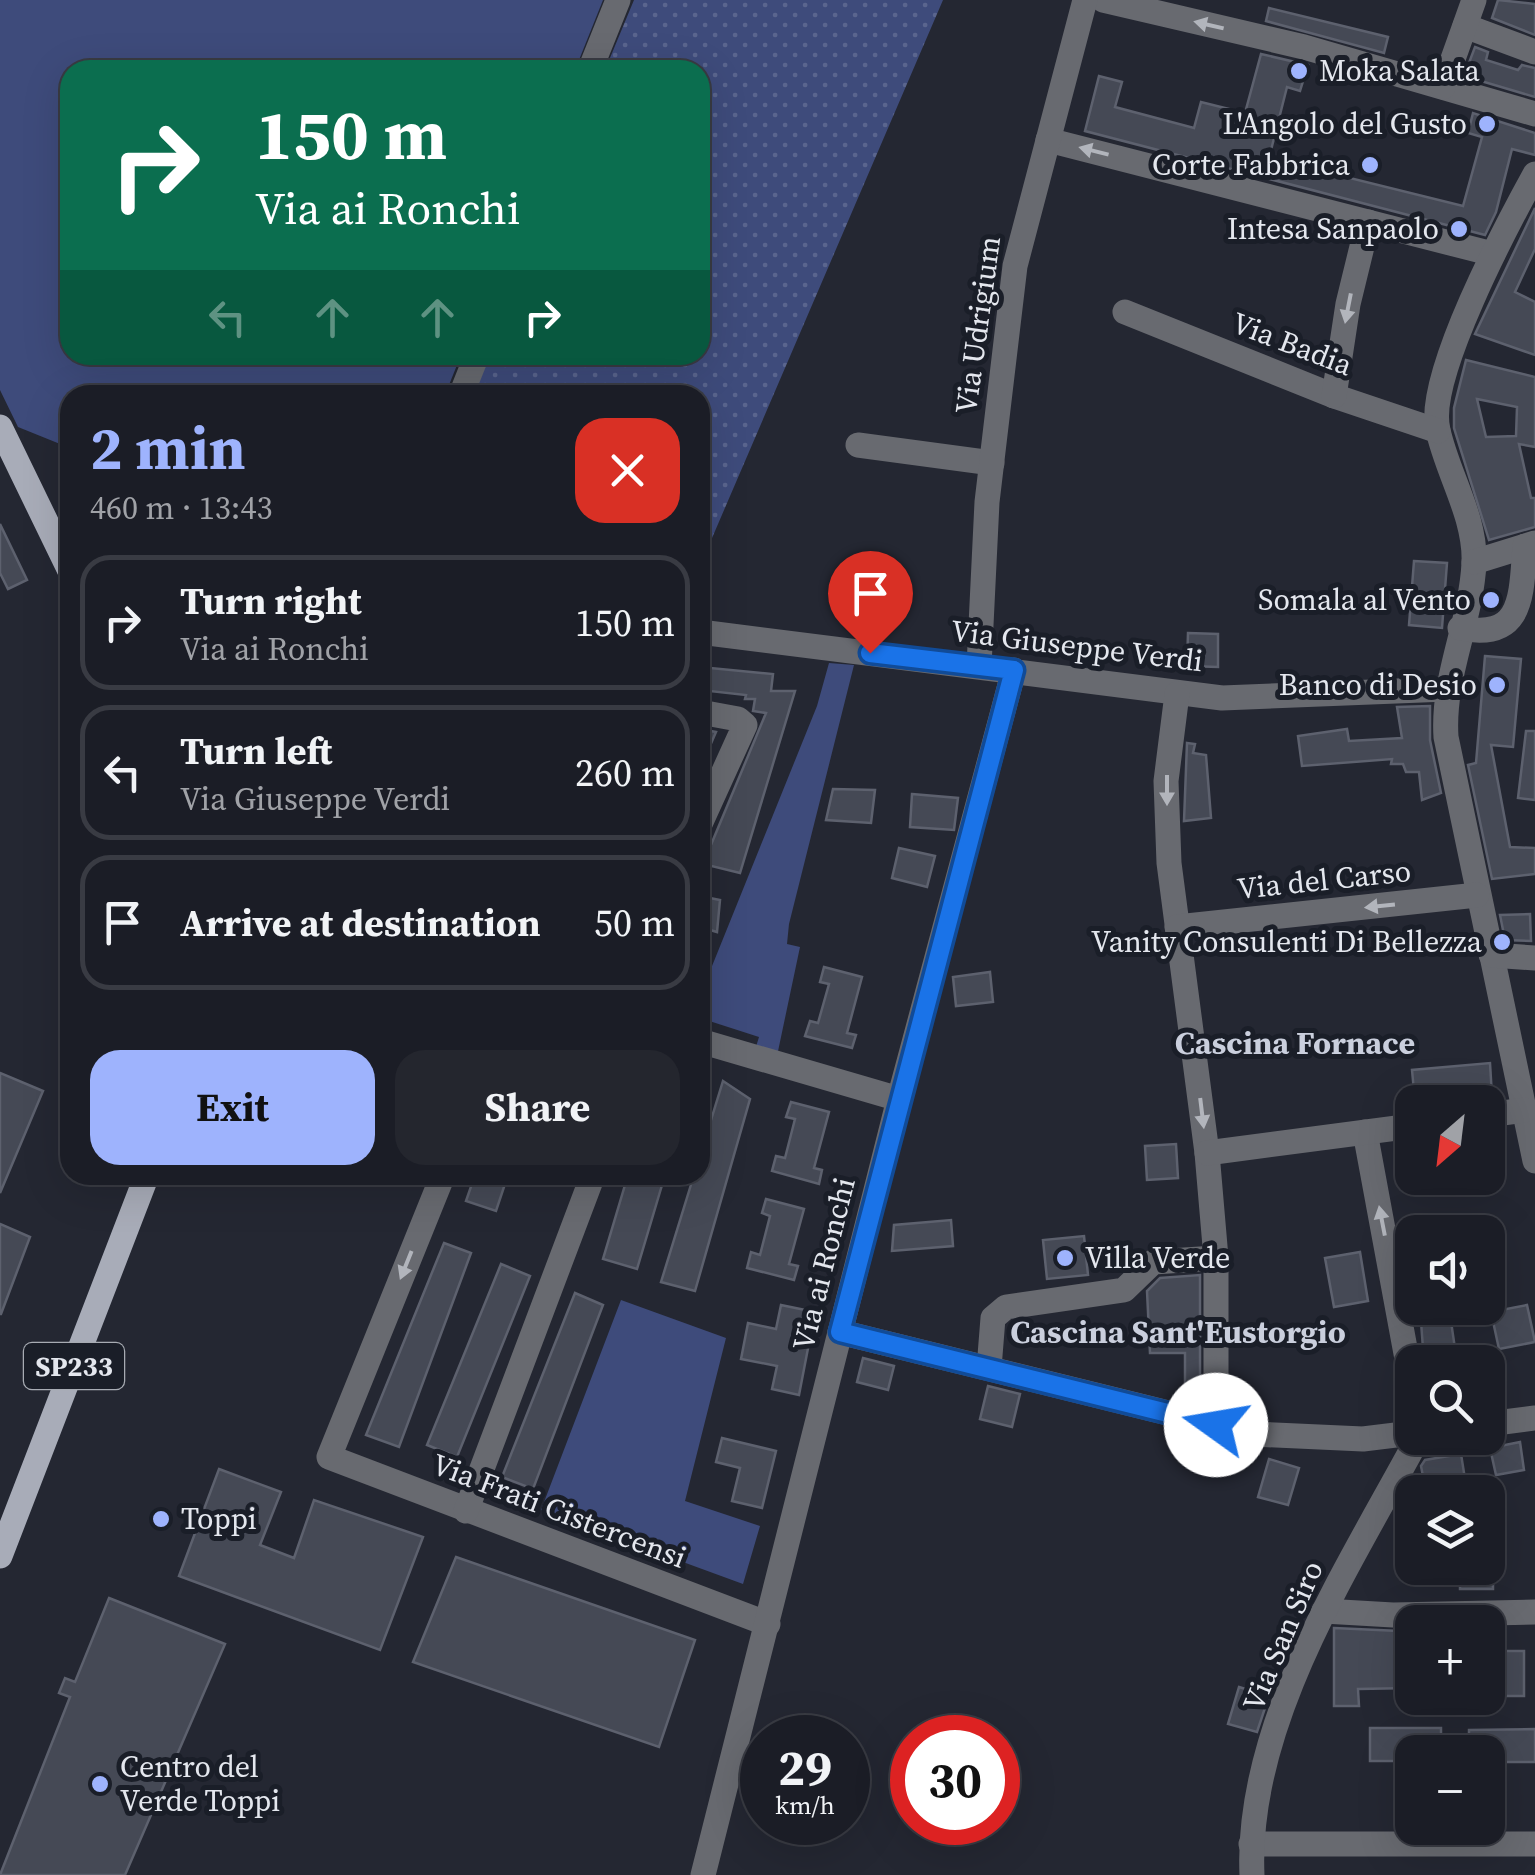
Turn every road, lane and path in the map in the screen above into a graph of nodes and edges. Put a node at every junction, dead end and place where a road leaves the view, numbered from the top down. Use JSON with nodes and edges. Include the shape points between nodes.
{"nodes":[{"id":1,"x":618,"y":0,"type":"edge"},
{"id":2,"x":1085,"y":0,"type":"edge"},
{"id":3,"x":1104,"y":0,"type":"edge"},
{"id":4,"x":1474,"y":0,"type":"edge"},
{"id":5,"x":1465,"y":26,"type":"junction"},
{"id":6,"x":1535,"y":52,"type":"edge"},
{"id":7,"x":594,"y":60,"type":"edge"},
{"id":8,"x":1444,"y":87,"type":"junction"},
{"id":9,"x":1535,"y":114,"type":"edge"},
{"id":10,"x":1048,"y":140,"type":"junction"},
{"id":11,"x":1535,"y":174,"type":"edge"},
{"id":12,"x":1368,"y":222,"type":"junction"},
{"id":13,"x":1493,"y":254,"type":"junction"},
{"id":14,"x":1125,"y":312,"type":"dead end"},
{"id":15,"x":1334,"y":396,"type":"junction"},
{"id":16,"x":0,"y":427,"type":"edge"},
{"id":17,"x":1438,"y":431,"type":"junction"},
{"id":18,"x":858,"y":444,"type":"dead end"},
{"id":19,"x":992,"y":463,"type":"junction"},
{"id":20,"x":1530,"y":545,"type":"edge"},
{"id":21,"x":60,"y":550,"type":"edge"},
{"id":22,"x":1474,"y":562,"type":"junction"},
{"id":23,"x":1460,"y":628,"type":"junction"},
{"id":24,"x":710,"y":633,"type":"edge"},
{"id":25,"x":980,"y":666,"type":"junction"},
{"id":26,"x":1014,"y":670,"type":"junction"},
{"id":27,"x":1446,"y":689,"type":"junction"},
{"id":28,"x":1177,"y":694,"type":"junction"},
{"id":29,"x":710,"y":714,"type":"edge"},
{"id":30,"x":710,"y":802,"type":"edge"},
{"id":31,"x":1477,"y":895,"type":"junction"},
{"id":32,"x":1177,"y":927,"type":"junction"},
{"id":33,"x":1491,"y":956,"type":"junction"},
{"id":34,"x":1535,"y":958,"type":"edge"},
{"id":35,"x":710,"y":1044,"type":"edge"},
{"id":36,"x":899,"y":1098,"type":"junction"},
{"id":37,"x":1525,"y":1110,"type":"junction"},
{"id":38,"x":1505,"y":1113,"type":"edge"},
{"id":39,"x":1395,"y":1128,"type":"edge"},
{"id":40,"x":1365,"y":1132,"type":"junction"},
{"id":41,"x":1207,"y":1154,"type":"junction"},
{"id":42,"x":1535,"y":1161,"type":"edge"},
{"id":43,"x":143,"y":1185,"type":"edge"},
{"id":44,"x":439,"y":1185,"type":"edge"},
{"id":45,"x":589,"y":1185,"type":"edge"},
{"id":46,"x":1216,"y":1258,"type":"junction"},
{"id":47,"x":840,"y":1332,"type":"junction"},
{"id":48,"x":1404,"y":1345,"type":"edge"},
{"id":49,"x":989,"y":1368,"type":"junction"},
{"id":50,"x":1535,"y":1418,"type":"edge"},
{"id":51,"x":1505,"y":1422,"type":"edge"},
{"id":52,"x":1216,"y":1425,"type":"junction"},
{"id":53,"x":1395,"y":1437,"type":"edge"},
{"id":54,"x":1405,"y":1455,"type":"edge"},
{"id":55,"x":466,"y":1512,"type":"junction"},
{"id":56,"x":0,"y":1556,"type":"edge"},
{"id":57,"x":1324,"y":1611,"type":"junction"},
{"id":58,"x":1535,"y":1612,"type":"edge"},
{"id":59,"x":768,"y":1624,"type":"junction"},
{"id":60,"x":1251,"y":1844,"type":"junction"},
{"id":61,"x":1535,"y":1844,"type":"edge"},
{"id":62,"x":703,"y":1875,"type":"edge"},
{"id":63,"x":1252,"y":1875,"type":"edge"}],
"edges":[{"from":1,"to":7,"type":"street"},
{"from":2,"to":10,"type":"street","name":"Via Udrigium"},
{"from":8,"to":3,"type":"street","one_way":true},
{"from":4,"to":5,"type":"street"},
{"from":5,"to":6,"type":"street"},
{"from":5,"to":8,"type":"street"},
{"from":8,"to":9,"type":"street"},
{"from":12,"to":10,"type":"street","one_way":true},
{"from":10,"to":19,"type":"street","name":"Via Udrigium","via":[[1015,266]]},
{"from":11,"to":13,"type":"street"},
{"from":12,"to":13,"type":"street"},
{"from":12,"to":15,"type":"street","one_way":true},
{"from":13,"to":17,"type":"street","via":[[1442,383]]},
{"from":14,"to":15,"type":"street","name":"Via Badia"},
{"from":15,"to":17,"type":"street","name":"Via Badia"},
{"from":16,"to":21,"type":"main road"},
{"from":17,"to":22,"type":"street","via":[[1456,476]]},
{"from":18,"to":19,"type":"street"},
{"from":19,"to":25,"type":"street","name":"Via Udrigium"},
{"from":20,"to":22,"type":"street"},
{"from":20,"to":23,"type":"street","via":[[1518,607],[1506,626],[1490,632]]},
{"from":22,"to":23,"type":"street"},
{"from":23,"to":27,"type":"street"},
{"from":24,"to":25,"type":"street","name":"Via Giuseppe Verdi"},
{"from":25,"to":26,"type":"street","name":"Via Giuseppe Verdi"},
{"from":26,"to":28,"type":"street","name":"Via Giuseppe Verdi"},
{"from":26,"to":36,"type":"street","name":"Via ai Ronchi"},
{"from":27,"to":28,"type":"street","name":"Via Giuseppe Verdi","via":[[1274,699]]},
{"from":27,"to":31,"type":"street","via":[[1447,747]]},
{"from":28,"to":32,"type":"street","one_way":true,"via":[[1166,781]]},
{"from":29,"to":30,"type":"street","via":[[745,725]]},
{"from":31,"to":32,"type":"street","name":"Via del Carso","one_way":true},
{"from":31,"to":33,"type":"street"},
{"from":32,"to":41,"type":"street","one_way":true},
{"from":33,"to":34,"type":"street"},
{"from":33,"to":37,"type":"street"},
{"from":35,"to":36,"type":"street"},
{"from":36,"to":47,"type":"street","name":"Via ai Ronchi"},
{"from":37,"to":38,"type":"street"},
{"from":37,"to":42,"type":"street"},
{"from":39,"to":40,"type":"street"},
{"from":40,"to":41,"type":"street"},
{"from":48,"to":40,"type":"street","one_way":true},
{"from":41,"to":46,"type":"street"},
{"from":43,"to":56,"type":"main road","number":"SP233"},
{"from":44,"to":55,"type":"street","name":"Via Frati Cistercensi","one_way":true,"via":[[329,1457]]},
{"from":45,"to":55,"type":"street"},
{"from":46,"to":49,"type":"street","via":[[1153,1262],[1124,1290],[1006,1307],[993,1318]]},
{"from":46,"to":52,"type":"street"},
{"from":47,"to":49,"type":"street"},
{"from":47,"to":59,"type":"street","name":"Via ai Ronchi"},
{"from":49,"to":52,"type":"street"},
{"from":50,"to":51,"type":"street"},
{"from":52,"to":53,"type":"street","via":[[1286,1438]]},
{"from":54,"to":57,"type":"street","name":"Via San Siro"},
{"from":55,"to":59,"type":"street","name":"Via Frati Cistercensi"},
{"from":57,"to":58,"type":"street"},
{"from":57,"to":60,"type":"street","name":"Via San Siro","via":[[1269,1754]]},
{"from":59,"to":62,"type":"street","name":"Via ai Ronchi"},
{"from":60,"to":61,"type":"street"},
{"from":60,"to":63,"type":"street","name":"Via San Siro"}]}
